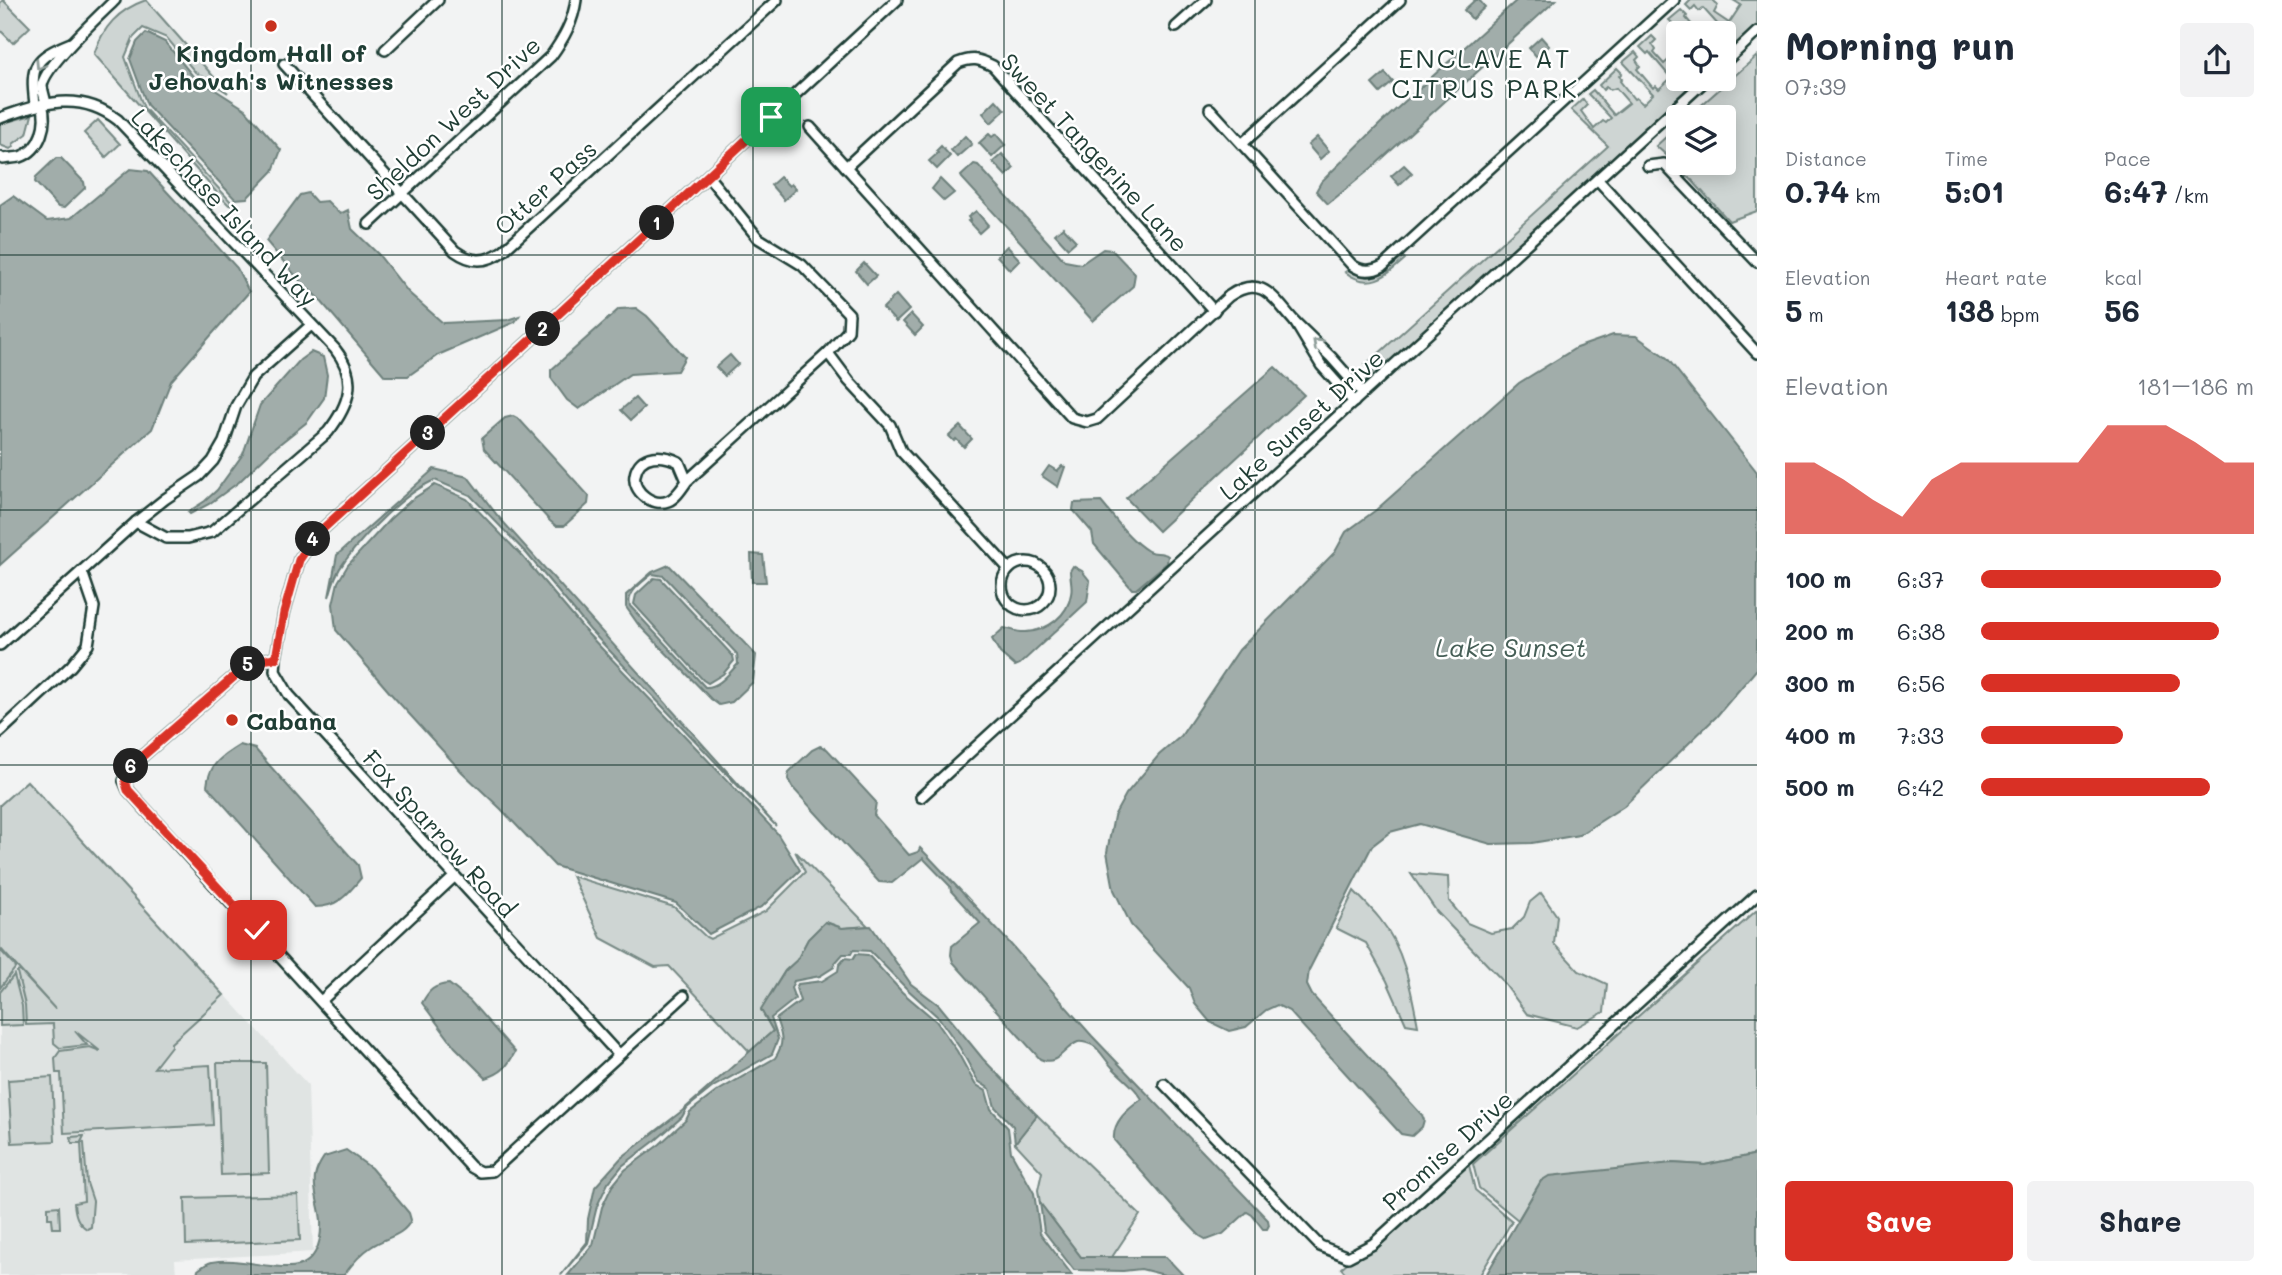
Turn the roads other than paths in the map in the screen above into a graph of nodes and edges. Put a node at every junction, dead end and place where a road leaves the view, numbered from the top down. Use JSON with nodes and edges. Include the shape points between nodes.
{"nodes":[{"id":1,"x":115,"y":0,"type":"edge"},
{"id":2,"x":438,"y":0,"type":"edge"},
{"id":3,"x":576,"y":0,"type":"edge"},
{"id":4,"x":777,"y":0,"type":"edge"},
{"id":5,"x":897,"y":0,"type":"edge"},
{"id":6,"x":1206,"y":0,"type":"edge"},
{"id":7,"x":1400,"y":0,"type":"edge"},
{"id":8,"x":1674,"y":0,"type":"edge"},
{"id":9,"x":1176,"y":27,"type":"dead end"},
{"id":10,"x":1757,"y":32,"type":"edge"},
{"id":11,"x":385,"y":50,"type":"dead end"},
{"id":12,"x":1736,"y":52,"type":"edge"},
{"id":13,"x":284,"y":64,"type":"dead end"},
{"id":14,"x":1694,"y":91,"type":"edge"},
{"id":15,"x":41,"y":104,"type":"junction"},
{"id":16,"x":1210,"y":108,"type":"dead end"},
{"id":17,"x":0,"y":118,"type":"edge"},
{"id":18,"x":810,"y":127,"type":"dead end"},
{"id":19,"x":1242,"y":143,"type":"junction"},
{"id":20,"x":0,"y":157,"type":"edge"},
{"id":21,"x":1648,"y":166,"type":"dead end"},
{"id":22,"x":846,"y":167,"type":"junction"},
{"id":23,"x":708,"y":176,"type":"junction"},
{"id":24,"x":1598,"y":180,"type":"junction"},
{"id":25,"x":402,"y":192,"type":"junction"},
{"id":26,"x":369,"y":224,"type":"dead end"},
{"id":27,"x":1757,"y":262,"type":"edge"},
{"id":28,"x":1214,"y":311,"type":"junction"},
{"id":29,"x":1295,"y":322,"type":"junction"},
{"id":30,"x":310,"y":326,"type":"junction"},
{"id":31,"x":828,"y":353,"type":"junction"},
{"id":32,"x":1757,"y":354,"type":"edge"},
{"id":33,"x":1363,"y":393,"type":"junction"},
{"id":34,"x":1354,"y":402,"type":"junction"},
{"id":35,"x":687,"y":481,"type":"junction"},
{"id":36,"x":136,"y":522,"type":"junction"},
{"id":37,"x":1009,"y":569,"type":"junction"},
{"id":38,"x":82,"y":572,"type":"junction"},
{"id":39,"x":0,"y":645,"type":"edge"},
{"id":40,"x":276,"y":658,"type":"junction"},
{"id":41,"x":0,"y":732,"type":"edge"},
{"id":42,"x":921,"y":797,"type":"dead end"},
{"id":43,"x":454,"y":877,"type":"junction"},
{"id":44,"x":1757,"y":895,"type":"edge"},
{"id":45,"x":684,"y":996,"type":"dead end"},
{"id":46,"x":321,"y":1001,"type":"junction"},
{"id":47,"x":618,"y":1054,"type":"junction"},
{"id":48,"x":1164,"y":1084,"type":"dead end"}],
"edges":[{"from":1,"to":15,"type":"street","via":[[73,42],[37,64],[32,80]]},
{"from":2,"to":11,"type":"street"},
{"from":3,"to":25,"type":"street","name":"Sheldon West Drive","via":[[565,36],[551,56]]},
{"from":4,"to":25,"type":"street","name":"Otter Pass","via":[[493,259],[476,261],[454,251]]},
{"from":5,"to":23,"type":"street","name":"Fox Sparrow Road"},
{"from":6,"to":9,"type":"street"},
{"from":7,"to":19,"type":"street"},
{"from":8,"to":19,"type":"street","via":[[1378,269],[1366,271],[1352,265]]},
{"from":10,"to":12,"type":"street"},
{"from":13,"to":25,"type":"street","name":"Otter Pass"},
{"from":14,"to":24,"type":"street","name":"Lake Sunset Drive"},
{"from":15,"to":17,"type":"street","name":"Lakechase Island Way"},
{"from":15,"to":20,"type":"street","via":[[45,115],[39,142],[22,157]]},
{"from":15,"to":30,"type":"street","name":"Lakechase Island Way","via":[[80,102],[97,106],[118,120]]},
{"from":16,"to":19,"type":"street"},
{"from":18,"to":22,"type":"street"},
{"from":21,"to":27,"type":"street","via":[[1664,164]]},
{"from":22,"to":28,"type":"street","name":"Sweet Tangerine Lane","via":[[958,63],[978,58],[993,66]]},
{"from":22,"to":28,"type":"street","via":[[1072,418],[1097,419]]},
{"from":23,"to":31,"type":"street","via":[[758,238],[802,265],[849,314],[848,331]]},
{"from":23,"to":40,"type":"street","name":"Fox Sparrow Road","via":[[316,535],[299,560]]},
{"from":24,"to":32,"type":"street"},
{"from":24,"to":33,"type":"street","name":"Lake Sunset Drive"},
{"from":25,"to":26,"type":"street","name":"Sheldon West Drive"},
{"from":28,"to":29,"type":"street","via":[[1240,288],[1252,286],[1264,289]]},
{"from":33,"to":29,"type":"street","one_way":true},
{"from":29,"to":34,"type":"street","via":[[1321,365]]},
{"from":30,"to":36,"type":"street","name":"Lakechase Island Way","via":[[253,377],[236,406],[224,442],[200,476]]},
{"from":30,"to":36,"type":"street","via":[[348,370],[343,412],[328,432],[212,532],[166,538]]},
{"from":31,"to":35,"type":"street"},
{"from":31,"to":37,"type":"street","via":[[890,425],[901,451]]},
{"from":33,"to":34,"type":"street","name":"Lake Sunset Drive"},
{"from":34,"to":42,"type":"street","name":"Lake Sunset Drive"},
{"from":35,"to":35,"type":"street","via":[[678,494],[656,503],[644,498],[635,475],[643,462],[656,455],[668,456],[679,462]]},
{"from":36,"to":38,"type":"street","name":"Lakechase Island Way"},
{"from":37,"to":37,"type":"street","via":[[1002,590],[1008,603],[1021,610],[1042,603],[1049,589],[1045,573],[1032,563]]},
{"from":38,"to":39,"type":"street","name":"Lakechase Island Way"},
{"from":38,"to":41,"type":"street","via":[[94,607],[88,645]]},
{"from":40,"to":43,"type":"street","name":"Fox Sparrow Road","via":[[275,671],[289,695]]},
{"from":40,"to":46,"type":"street","via":[[252,661],[131,766],[124,781]]},
{"from":43,"to":46,"type":"street"},
{"from":43,"to":47,"type":"street","name":"Fox Sparrow Road"},
{"from":44,"to":48,"type":"street","name":"Promise Drive","via":[[1373,1244],[1348,1257],[1320,1246]]},
{"from":45,"to":47,"type":"street"},
{"from":46,"to":47,"type":"street","via":[[480,1172],[492,1171]]}]}
